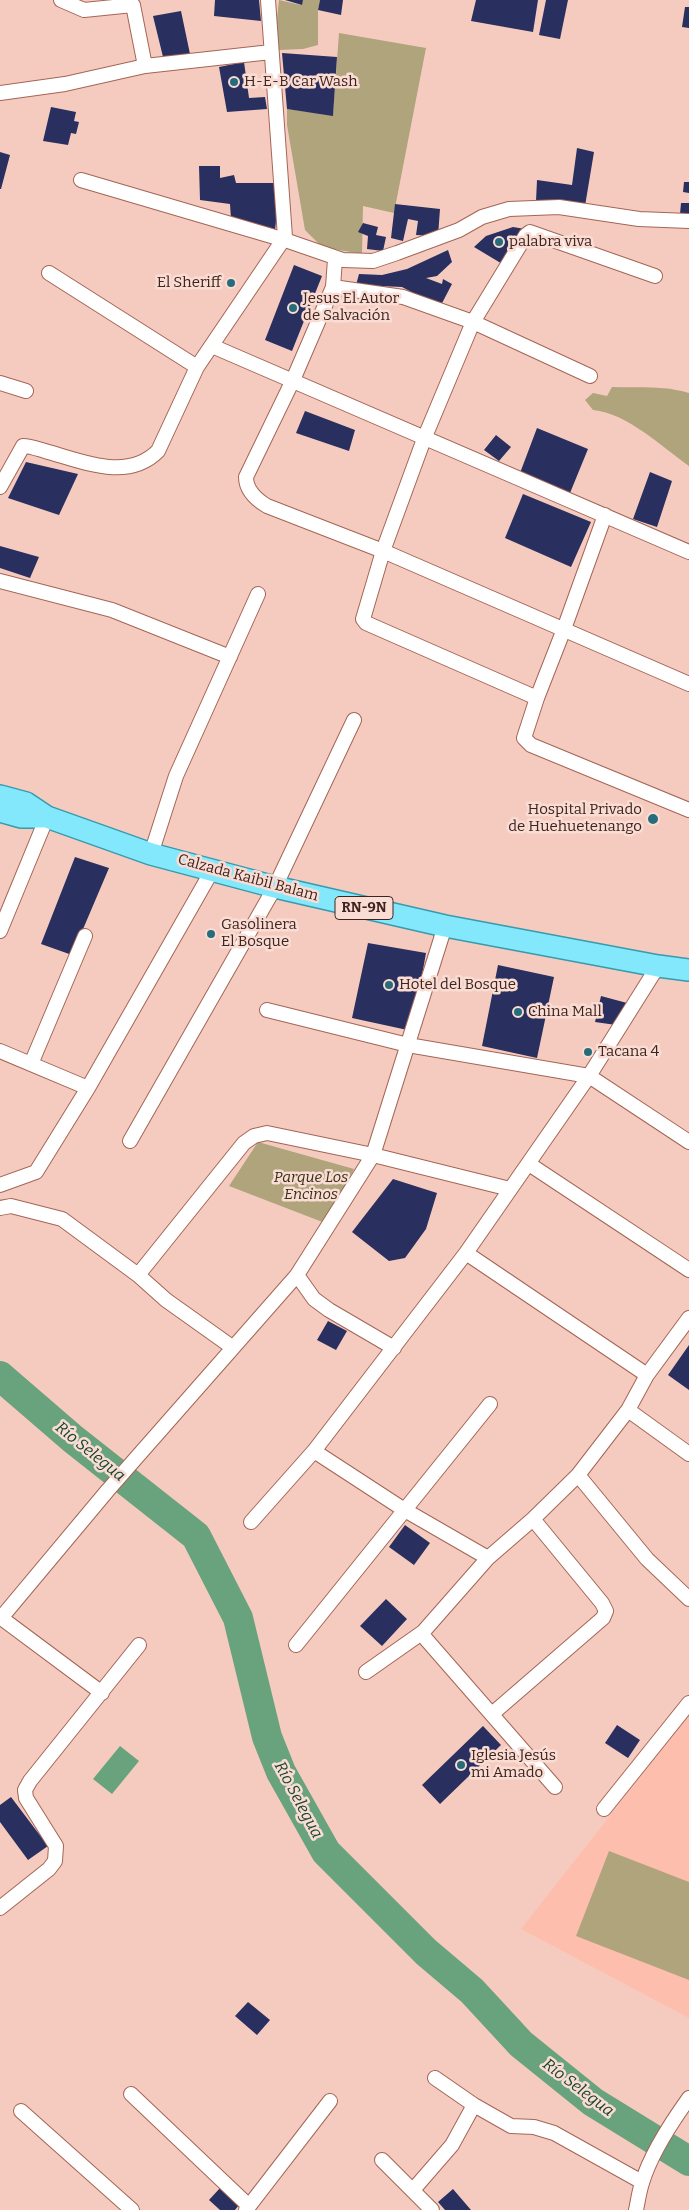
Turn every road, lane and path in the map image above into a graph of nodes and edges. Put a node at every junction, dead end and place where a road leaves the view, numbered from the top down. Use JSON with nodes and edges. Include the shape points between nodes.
{"nodes":[{"id":1,"x":61,"y":0,"type":"edge"},
{"id":2,"x":268,"y":0,"type":"edge"},
{"id":3,"x":271,"y":52,"type":"junction"},
{"id":4,"x":145,"y":66,"type":"junction"},
{"id":5,"x":0,"y":93,"type":"edge"},
{"id":6,"x":82,"y":180,"type":"dead end"},
{"id":7,"x":689,"y":221,"type":"edge"},
{"id":8,"x":284,"y":240,"type":"junction"},
{"id":9,"x":335,"y":259,"type":"junction"},
{"id":10,"x":49,"y":273,"type":"dead end"},
{"id":11,"x":655,"y":276,"type":"dead end"},
{"id":12,"x":333,"y":287,"type":"junction"},
{"id":13,"x":472,"y":322,"type":"junction"},
{"id":14,"x":212,"y":346,"type":"junction"},
{"id":15,"x":197,"y":367,"type":"junction"},
{"id":16,"x":590,"y":376,"type":"dead end"},
{"id":17,"x":294,"y":380,"type":"junction"},
{"id":18,"x":0,"y":383,"type":"edge"},
{"id":19,"x":26,"y":391,"type":"dead end"},
{"id":20,"x":424,"y":439,"type":"junction"},
{"id":21,"x":1,"y":481,"type":"edge"},
{"id":22,"x":605,"y":516,"type":"junction"},
{"id":23,"x":383,"y":551,"type":"junction"},
{"id":24,"x":689,"y":552,"type":"edge"},
{"id":25,"x":0,"y":581,"type":"edge"},
{"id":26,"x":258,"y":594,"type":"dead end"},
{"id":27,"x":564,"y":629,"type":"junction"},
{"id":28,"x":230,"y":657,"type":"junction"},
{"id":29,"x":689,"y":684,"type":"edge"},
{"id":30,"x":536,"y":698,"type":"junction"},
{"id":31,"x":354,"y":720,"type":"dead end"},
{"id":32,"x":0,"y":796,"type":"edge"},
{"id":33,"x":689,"y":810,"type":"edge"},
{"id":34,"x":0,"y":811,"type":"edge"},
{"id":35,"x":47,"y":817,"type":"junction"},
{"id":36,"x":151,"y":854,"type":"junction"},
{"id":37,"x":213,"y":869,"type":"junction"},
{"id":38,"x":275,"y":887,"type":"junction"},
{"id":39,"x":445,"y":926,"type":"junction"},
{"id":40,"x":0,"y":931,"type":"edge"},
{"id":41,"x":85,"y":936,"type":"dead end"},
{"id":42,"x":658,"y":966,"type":"junction"},
{"id":43,"x":689,"y":970,"type":"edge"},
{"id":44,"x":267,"y":1010,"type":"dead end"},
{"id":45,"x":408,"y":1045,"type":"junction"},
{"id":46,"x":0,"y":1051,"type":"edge"},
{"id":47,"x":31,"y":1064,"type":"junction"},
{"id":48,"x":589,"y":1076,"type":"junction"},
{"id":49,"x":88,"y":1088,"type":"junction"},
{"id":50,"x":130,"y":1141,"type":"dead end"},
{"id":51,"x":689,"y":1142,"type":"edge"},
{"id":52,"x":373,"y":1156,"type":"junction"},
{"id":53,"x":529,"y":1164,"type":"junction"},
{"id":54,"x":0,"y":1186,"type":"edge"},
{"id":55,"x":510,"y":1189,"type":"junction"},
{"id":56,"x":0,"y":1208,"type":"edge"},
{"id":57,"x":466,"y":1253,"type":"junction"},
{"id":58,"x":689,"y":1270,"type":"edge"},
{"id":59,"x":138,"y":1275,"type":"junction"},
{"id":60,"x":297,"y":1275,"type":"junction"},
{"id":61,"x":689,"y":1318,"type":"edge"},
{"id":62,"x":232,"y":1347,"type":"junction"},
{"id":63,"x":394,"y":1348,"type":"junction"},
{"id":64,"x":647,"y":1375,"type":"junction"},
{"id":65,"x":490,"y":1404,"type":"dead end"},
{"id":66,"x":628,"y":1410,"type":"junction"},
{"id":67,"x":314,"y":1452,"type":"junction"},
{"id":68,"x":689,"y":1454,"type":"edge"},
{"id":69,"x":578,"y":1475,"type":"junction"},
{"id":70,"x":404,"y":1509,"type":"junction"},
{"id":71,"x":533,"y":1519,"type":"junction"},
{"id":72,"x":251,"y":1522,"type":"dead end"},
{"id":73,"x":488,"y":1558,"type":"junction"},
{"id":74,"x":689,"y":1599,"type":"edge"},
{"id":75,"x":1,"y":1617,"type":"edge"},
{"id":76,"x":423,"y":1632,"type":"junction"},
{"id":77,"x":296,"y":1645,"type":"dead end"},
{"id":78,"x":139,"y":1646,"type":"dead end"},
{"id":79,"x":366,"y":1672,"type":"dead end"},
{"id":80,"x":102,"y":1693,"type":"junction"},
{"id":81,"x":689,"y":1702,"type":"edge"},
{"id":82,"x":492,"y":1714,"type":"junction"},
{"id":83,"x":555,"y":1787,"type":"dead end"},
{"id":84,"x":604,"y":1809,"type":"dead end"},
{"id":85,"x":0,"y":1908,"type":"edge"},
{"id":86,"x":435,"y":2078,"type":"dead end"},
{"id":87,"x":131,"y":2094,"type":"dead end"},
{"id":88,"x":689,"y":2098,"type":"edge"},
{"id":89,"x":330,"y":2101,"type":"dead end"},
{"id":90,"x":474,"y":2105,"type":"junction"},
{"id":91,"x":21,"y":2112,"type":"dead end"},
{"id":92,"x":382,"y":2160,"type":"dead end"},
{"id":93,"x":642,"y":2182,"type":"junction"},
{"id":94,"x":413,"y":2190,"type":"junction"},
{"id":95,"x":247,"y":2208,"type":"edge"},
{"id":96,"x":132,"y":2210,"type":"edge"},
{"id":97,"x":432,"y":2210,"type":"edge"},
{"id":98,"x":636,"y":2210,"type":"edge"}],
"edges":[{"from":1,"to":4,"type":"street","via":[[84,10],[133,5]]},
{"from":2,"to":3,"type":"street"},
{"from":3,"to":4,"type":"street"},
{"from":3,"to":8,"type":"street"},
{"from":4,"to":5,"type":"street","via":[[65,84]]},
{"from":6,"to":8,"type":"street"},
{"from":7,"to":9,"type":"street","via":[[639,219],[559,207],[510,209],[373,261]]},
{"from":8,"to":9,"type":"street"},
{"from":8,"to":14,"type":"street"},
{"from":9,"to":12,"type":"street"},
{"from":10,"to":15,"type":"street"},
{"from":11,"to":13,"type":"street","via":[[528,232]]},
{"from":12,"to":13,"type":"street","via":[[403,297]]},
{"from":12,"to":17,"type":"street"},
{"from":13,"to":16,"type":"street"},
{"from":13,"to":20,"type":"street"},
{"from":14,"to":15,"type":"street"},
{"from":14,"to":17,"type":"street"},
{"from":15,"to":21,"type":"street","via":[[158,451],[143,464],[113,468],[26,446],[20,448]]},
{"from":17,"to":20,"type":"street"},
{"from":17,"to":23,"type":"street","via":[[246,477],[251,492],[268,506]]},
{"from":18,"to":19,"type":"street"},
{"from":20,"to":22,"type":"street"},
{"from":20,"to":23,"type":"street"},
{"from":22,"to":24,"type":"street"},
{"from":22,"to":27,"type":"street"},
{"from":23,"to":27,"type":"street"},
{"from":23,"to":30,"type":"street","via":[[363,619],[366,623]]},
{"from":25,"to":28,"type":"street","via":[[112,610]]},
{"from":26,"to":28,"type":"street"},
{"from":27,"to":29,"type":"street"},
{"from":27,"to":30,"type":"street"},
{"from":28,"to":36,"type":"street","via":[[176,776]]},
{"from":30,"to":33,"type":"street","via":[[524,736],[528,743]]},
{"from":31,"to":38,"type":"street"},
{"from":32,"to":35,"type":"main road","name":"Calzada Kaibil Balam","number":"RN-9N","via":[[26,803]]},
{"from":34,"to":35,"type":"main road","name":"Calzada Kaibil Balam","number":"RN-9N","via":[[21,817]]},
{"from":35,"to":36,"type":"main road","name":"Calzada Kaibil Balam","number":"RN-9N"},
{"from":35,"to":40,"type":"street"},
{"from":36,"to":37,"type":"main road","name":"Calzada Kaibil Balam","number":"RN-9N"},
{"from":37,"to":38,"type":"main road","name":"Calzada Kaibil Balam","number":"RN-9N"},
{"from":37,"to":49,"type":"street"},
{"from":38,"to":39,"type":"main road","name":"Calzada Kaibil Balam","number":"RN-9N"},
{"from":38,"to":50,"type":"street"},
{"from":39,"to":42,"type":"main road","name":"Calzada Kaibil Balam","number":"RN-9N"},
{"from":39,"to":45,"type":"street"},
{"from":41,"to":47,"type":"street"},
{"from":42,"to":43,"type":"main road","name":"Calzada Kaibil Balam","number":"RN-9N"},
{"from":42,"to":48,"type":"street"},
{"from":44,"to":45,"type":"street"},
{"from":45,"to":48,"type":"street"},
{"from":45,"to":52,"type":"street"},
{"from":46,"to":47,"type":"street"},
{"from":47,"to":49,"type":"street"},
{"from":48,"to":51,"type":"street"},
{"from":48,"to":53,"type":"street"},
{"from":49,"to":54,"type":"street","via":[[36,1172]]},
{"from":52,"to":55,"type":"street"},
{"from":52,"to":59,"type":"street","via":[[268,1133],[254,1136],[244,1143]]},
{"from":52,"to":60,"type":"street"},
{"from":53,"to":55,"type":"street"},
{"from":53,"to":58,"type":"street"},
{"from":55,"to":57,"type":"street"},
{"from":56,"to":59,"type":"street","via":[[11,1206],[62,1218]]},
{"from":57,"to":63,"type":"street"},
{"from":57,"to":64,"type":"street"},
{"from":59,"to":62,"type":"street","via":[[166,1300]]},
{"from":60,"to":62,"type":"street"},
{"from":60,"to":63,"type":"street","via":[[314,1299]]},
{"from":61,"to":64,"type":"street"},
{"from":62,"to":75,"type":"street"},
{"from":63,"to":67,"type":"street"},
{"from":64,"to":66,"type":"street"},
{"from":65,"to":70,"type":"street"},
{"from":66,"to":68,"type":"street"},
{"from":66,"to":69,"type":"street"},
{"from":67,"to":70,"type":"street"},
{"from":67,"to":72,"type":"street"},
{"from":69,"to":71,"type":"street"},
{"from":69,"to":74,"type":"street","via":[[647,1559]]},
{"from":70,"to":73,"type":"street"},
{"from":70,"to":77,"type":"street"},
{"from":71,"to":73,"type":"street"},
{"from":71,"to":82,"type":"street","via":[[606,1611],[603,1618]]},
{"from":73,"to":76,"type":"street"},
{"from":75,"to":80,"type":"street"},
{"from":76,"to":79,"type":"street"},
{"from":76,"to":82,"type":"street"},
{"from":78,"to":80,"type":"street"},
{"from":80,"to":85,"type":"street","via":[[25,1790],[26,1798],[56,1846],[55,1861]]},
{"from":81,"to":84,"type":"street"},
{"from":82,"to":83,"type":"street"},
{"from":86,"to":90,"type":"street"},
{"from":87,"to":95,"type":"street"},
{"from":88,"to":93,"type":"street","via":[[671,2124]]},
{"from":89,"to":95,"type":"street"},
{"from":90,"to":93,"type":"street","via":[[511,2126],[534,2127],[554,2133]]},
{"from":90,"to":94,"type":"street","via":[[452,2145]]},
{"from":91,"to":96,"type":"street"},
{"from":92,"to":94,"type":"street"},
{"from":93,"to":98,"type":"street"},
{"from":94,"to":97,"type":"street"}]}
